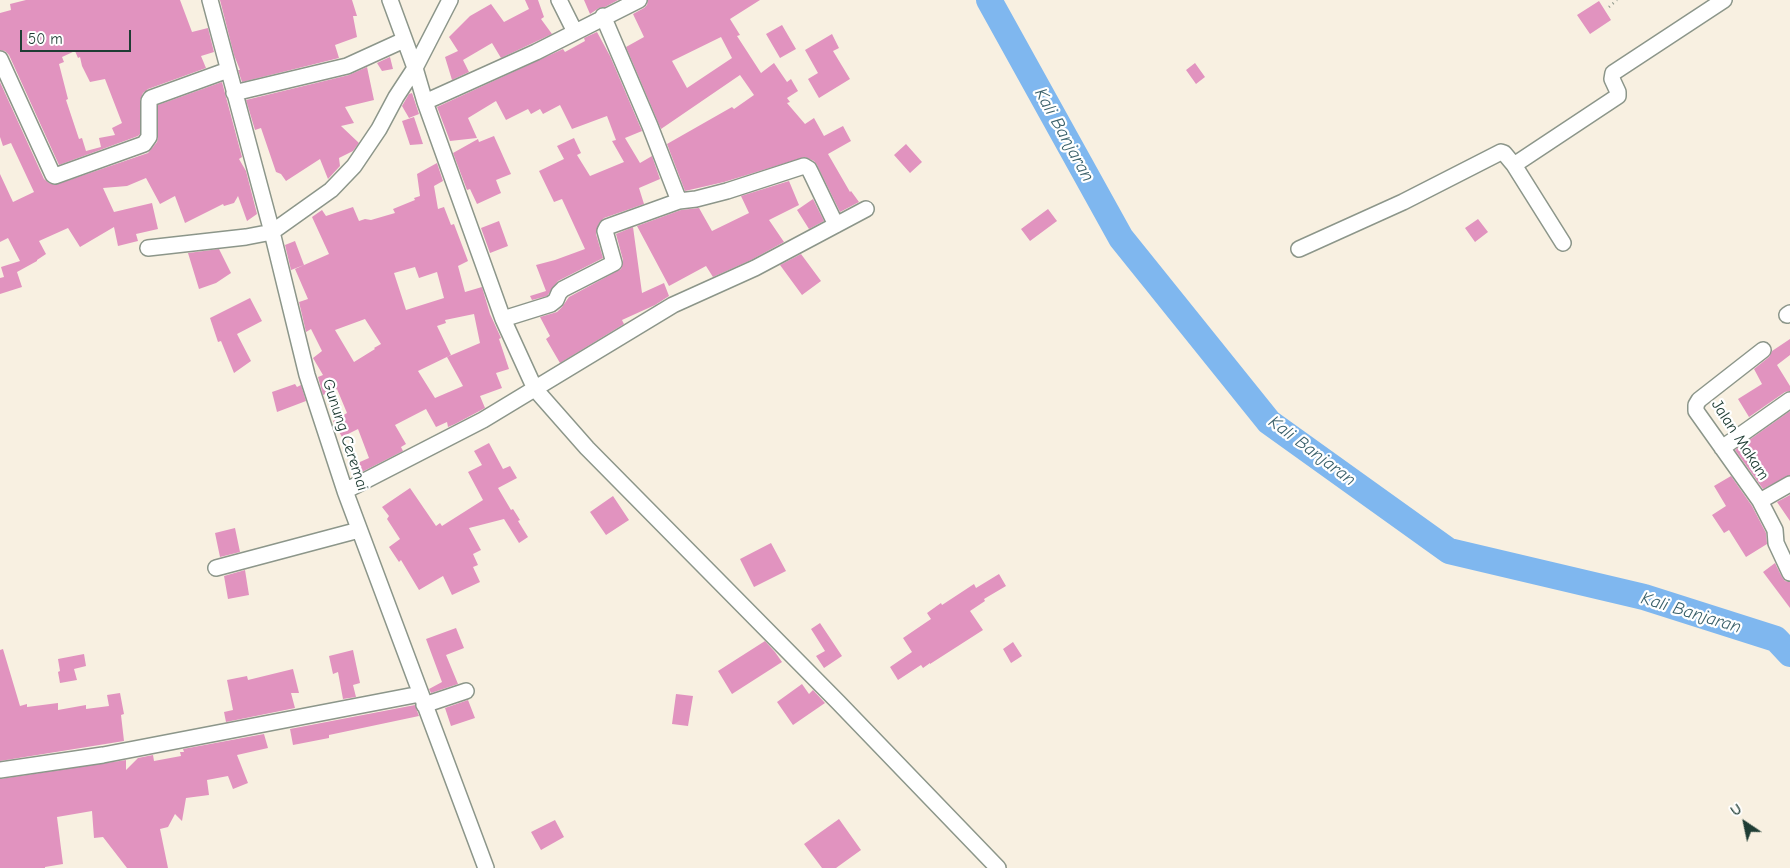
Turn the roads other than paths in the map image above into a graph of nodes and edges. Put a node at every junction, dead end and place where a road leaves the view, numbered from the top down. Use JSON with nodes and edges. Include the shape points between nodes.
{"nodes":[{"id":1,"x":210,"y":0,"type":"edge"},
{"id":2,"x":390,"y":0,"type":"edge"},
{"id":3,"x":450,"y":0,"type":"edge"},
{"id":4,"x":559,"y":0,"type":"edge"},
{"id":5,"x":639,"y":0,"type":"edge"},
{"id":6,"x":1724,"y":0,"type":"edge"},
{"id":7,"x":604,"y":16,"type":"junction"},
{"id":8,"x":575,"y":32,"type":"junction"},
{"id":9,"x":404,"y":40,"type":"junction"},
{"id":10,"x":0,"y":59,"type":"edge"},
{"id":11,"x":413,"y":63,"type":"junction"},
{"id":12,"x":228,"y":70,"type":"junction"},
{"id":13,"x":234,"y":93,"type":"junction"},
{"id":14,"x":425,"y":102,"type":"junction"},
{"id":15,"x":1514,"y":165,"type":"junction"},
{"id":16,"x":679,"y":201,"type":"junction"},
{"id":17,"x":866,"y":209,"type":"dead end"},
{"id":18,"x":836,"y":225,"type":"junction"},
{"id":19,"x":272,"y":232,"type":"junction"},
{"id":20,"x":1563,"y":243,"type":"dead end"},
{"id":21,"x":148,"y":248,"type":"dead end"},
{"id":22,"x":1299,"y":249,"type":"dead end"},
{"id":23,"x":503,"y":319,"type":"junction"},
{"id":24,"x":1763,"y":350,"type":"dead end"},
{"id":25,"x":535,"y":388,"type":"junction"},
{"id":26,"x":1790,"y":400,"type":"edge"},
{"id":27,"x":1722,"y":448,"type":"junction"},
{"id":28,"x":1790,"y":484,"type":"edge"},
{"id":29,"x":345,"y":491,"type":"junction"},
{"id":30,"x":1760,"y":501,"type":"junction"},
{"id":31,"x":359,"y":530,"type":"junction"},
{"id":32,"x":216,"y":568,"type":"dead end"},
{"id":33,"x":1790,"y":573,"type":"edge"},
{"id":34,"x":466,"y":691,"type":"dead end"},
{"id":35,"x":422,"y":700,"type":"junction"},
{"id":36,"x":0,"y":770,"type":"edge"},
{"id":37,"x":486,"y":868,"type":"edge"},
{"id":38,"x":998,"y":868,"type":"edge"}],
"edges":[{"from":1,"to":12,"type":"street","name":"Gunung Ceremai"},
{"from":2,"to":9,"type":"street"},
{"from":3,"to":11,"type":"street"},
{"from":4,"to":8,"type":"street"},
{"from":5,"to":7,"type":"street"},
{"from":6,"to":15,"type":"street","via":[[1613,73],[1618,96]]},
{"from":7,"to":8,"type":"street"},
{"from":7,"to":16,"type":"street"},
{"from":8,"to":14,"type":"street"},
{"from":9,"to":11,"type":"street"},
{"from":9,"to":13,"type":"street","via":[[347,66]]},
{"from":10,"to":12,"type":"street","via":[[55,176],[144,144],[149,137],[151,98]]},
{"from":11,"to":14,"type":"street"},
{"from":11,"to":19,"type":"street","via":[[379,130],[354,166],[331,190]]},
{"from":12,"to":13,"type":"street","name":"Gunung Ceremai"},
{"from":13,"to":19,"type":"street","name":"Gunung Ceremai"},
{"from":14,"to":23,"type":"street"},
{"from":15,"to":20,"type":"street"},
{"from":15,"to":22,"type":"street","via":[[1504,153],[1498,153],[1403,202]]},
{"from":16,"to":18,"type":"street","via":[[727,191],[804,166],[809,169]]},
{"from":16,"to":23,"type":"street","via":[[607,227],[605,231],[614,263],[558,292],[551,304]]},
{"from":17,"to":18,"type":"street"},
{"from":18,"to":25,"type":"street","via":[[755,268],[672,305]]},
{"from":19,"to":21,"type":"street"},
{"from":19,"to":29,"type":"street","name":"Gunung Ceremai","via":[[307,375]]},
{"from":23,"to":25,"type":"street"},
{"from":24,"to":27,"type":"street","name":"Jalan Makam","via":[[1696,405],[1696,411]]},
{"from":25,"to":29,"type":"street","via":[[483,420]]},
{"from":25,"to":38,"type":"street","via":[[587,448]]},
{"from":26,"to":27,"type":"street"},
{"from":27,"to":30,"type":"street","name":"Jalan Makam"},
{"from":28,"to":30,"type":"street"},
{"from":29,"to":31,"type":"street","name":"Gunung Ceremai"},
{"from":30,"to":33,"type":"street","name":"Jalan Makam","via":[[1775,530],[1776,543]]},
{"from":31,"to":32,"type":"street"},
{"from":31,"to":35,"type":"street","name":"Gunung Ceremai"},
{"from":34,"to":35,"type":"street"},
{"from":35,"to":36,"type":"street"},
{"from":35,"to":37,"type":"street","name":"Gunung Ceremai"}]}
